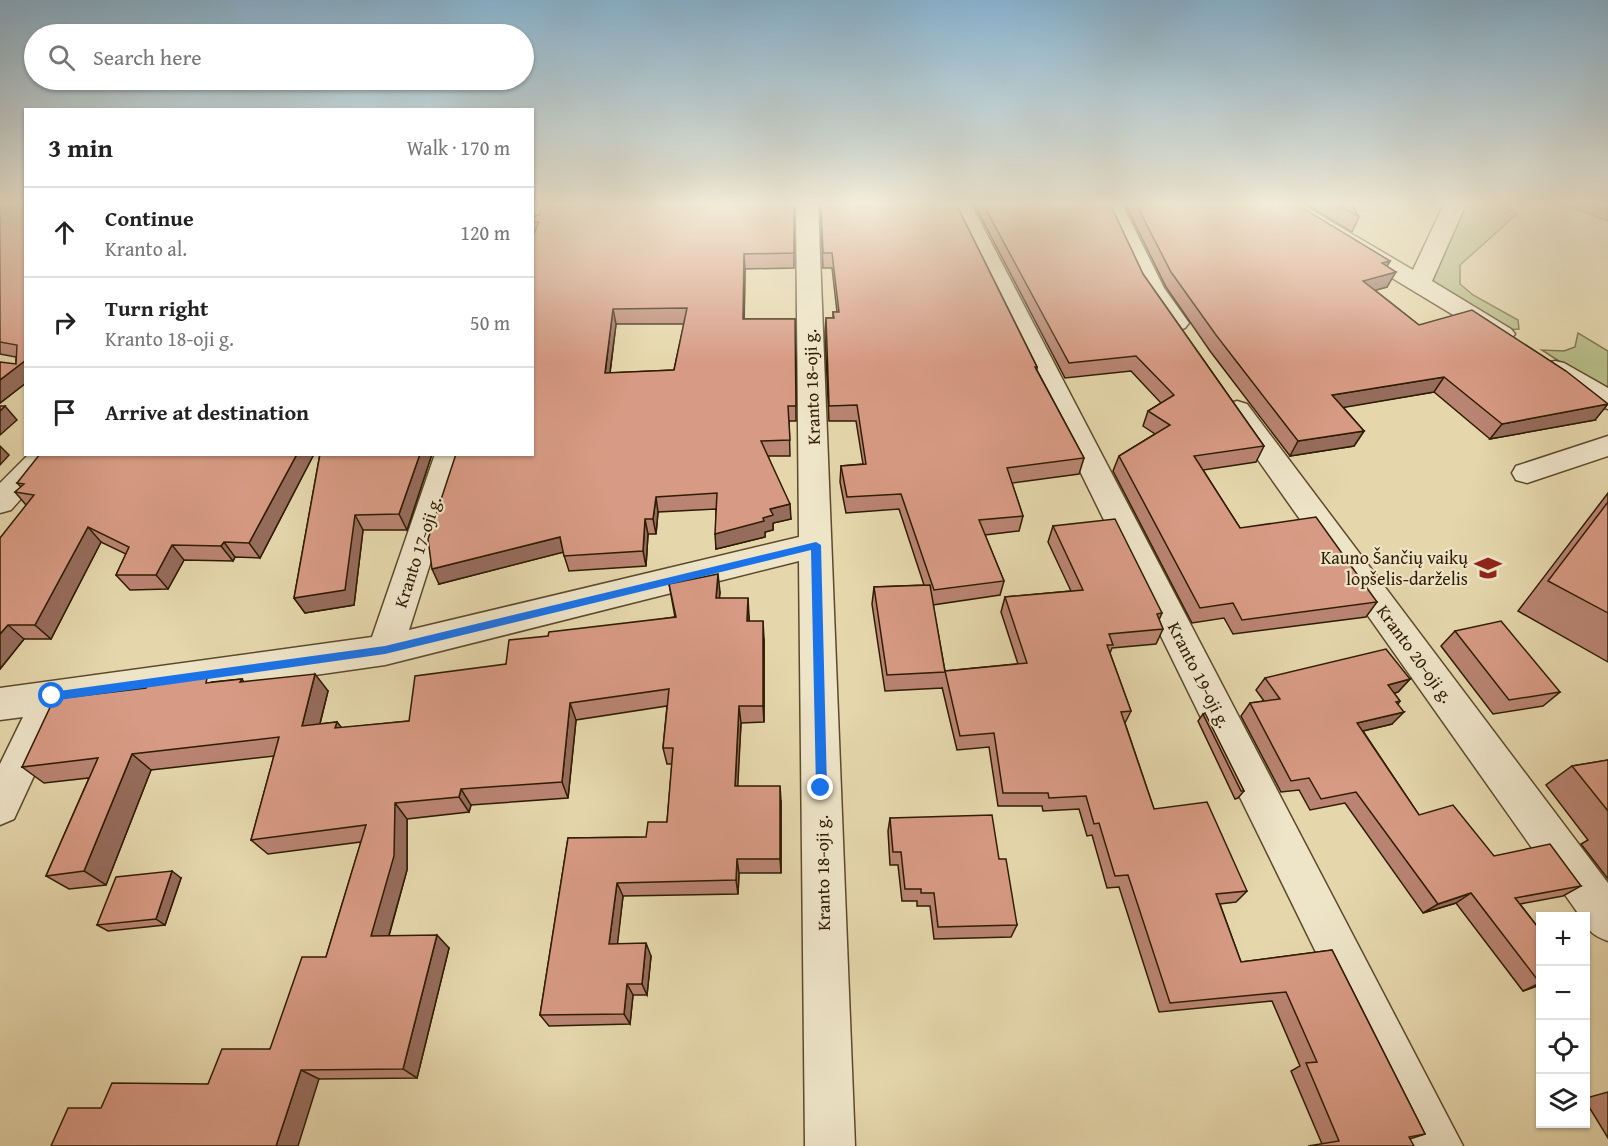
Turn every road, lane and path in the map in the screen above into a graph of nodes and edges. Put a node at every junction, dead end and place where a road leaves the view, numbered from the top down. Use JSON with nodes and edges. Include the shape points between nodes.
{"nodes":[{"id":1,"x":808,"y":257,"type":"edge"},
{"id":2,"x":987,"y":257,"type":"edge"},
{"id":3,"x":1137,"y":257,"type":"edge"},
{"id":4,"x":1376,"y":257,"type":"edge"},
{"id":5,"x":1431,"y":257,"type":"edge"},
{"id":6,"x":1419,"y":283,"type":"junction"},
{"id":7,"x":1194,"y":349,"type":"edge"},
{"id":8,"x":1220,"y":386,"type":"edge"},
{"id":9,"x":1608,"y":400,"type":"edge"},
{"id":10,"x":1608,"y":446,"type":"edge"},
{"id":11,"x":45,"y":456,"type":"edge"},
{"id":12,"x":449,"y":456,"type":"edge"},
{"id":13,"x":1527,"y":473,"type":"dead end"},
{"id":14,"x":0,"y":502,"type":"edge"},
{"id":15,"x":816,"y":545,"type":"junction"},
{"id":16,"x":385,"y":650,"type":"junction"},
{"id":17,"x":52,"y":696,"type":"junction"},
{"id":18,"x":0,"y":704,"type":"edge"},
{"id":19,"x":0,"y":806,"type":"edge"},
{"id":20,"x":1608,"y":920,"type":"edge"},
{"id":21,"x":830,"y":1146,"type":"edge"},
{"id":22,"x":1438,"y":1146,"type":"edge"}],
"edges":[{"from":1,"to":15,"type":"street","name":"Kranto 18-oji g."},
{"from":2,"to":22,"type":"street","name":"Kranto 19-oji g."},
{"from":3,"to":7,"type":"street","via":[[1152,288]]},
{"from":4,"to":6,"type":"street"},
{"from":5,"to":6,"type":"street"},
{"from":6,"to":9,"type":"street"},
{"from":8,"to":20,"type":"street","name":"Kranto 20-oji g."},
{"from":10,"to":13,"type":"street"},
{"from":11,"to":14,"type":"street"},
{"from":12,"to":16,"type":"street","name":"Kranto 17-oji g."},
{"from":15,"to":16,"type":"street"},
{"from":15,"to":21,"type":"street","name":"Kranto 18-oji g."},
{"from":16,"to":17,"type":"street"},
{"from":17,"to":18,"type":"street"},
{"from":17,"to":19,"type":"street"}]}
